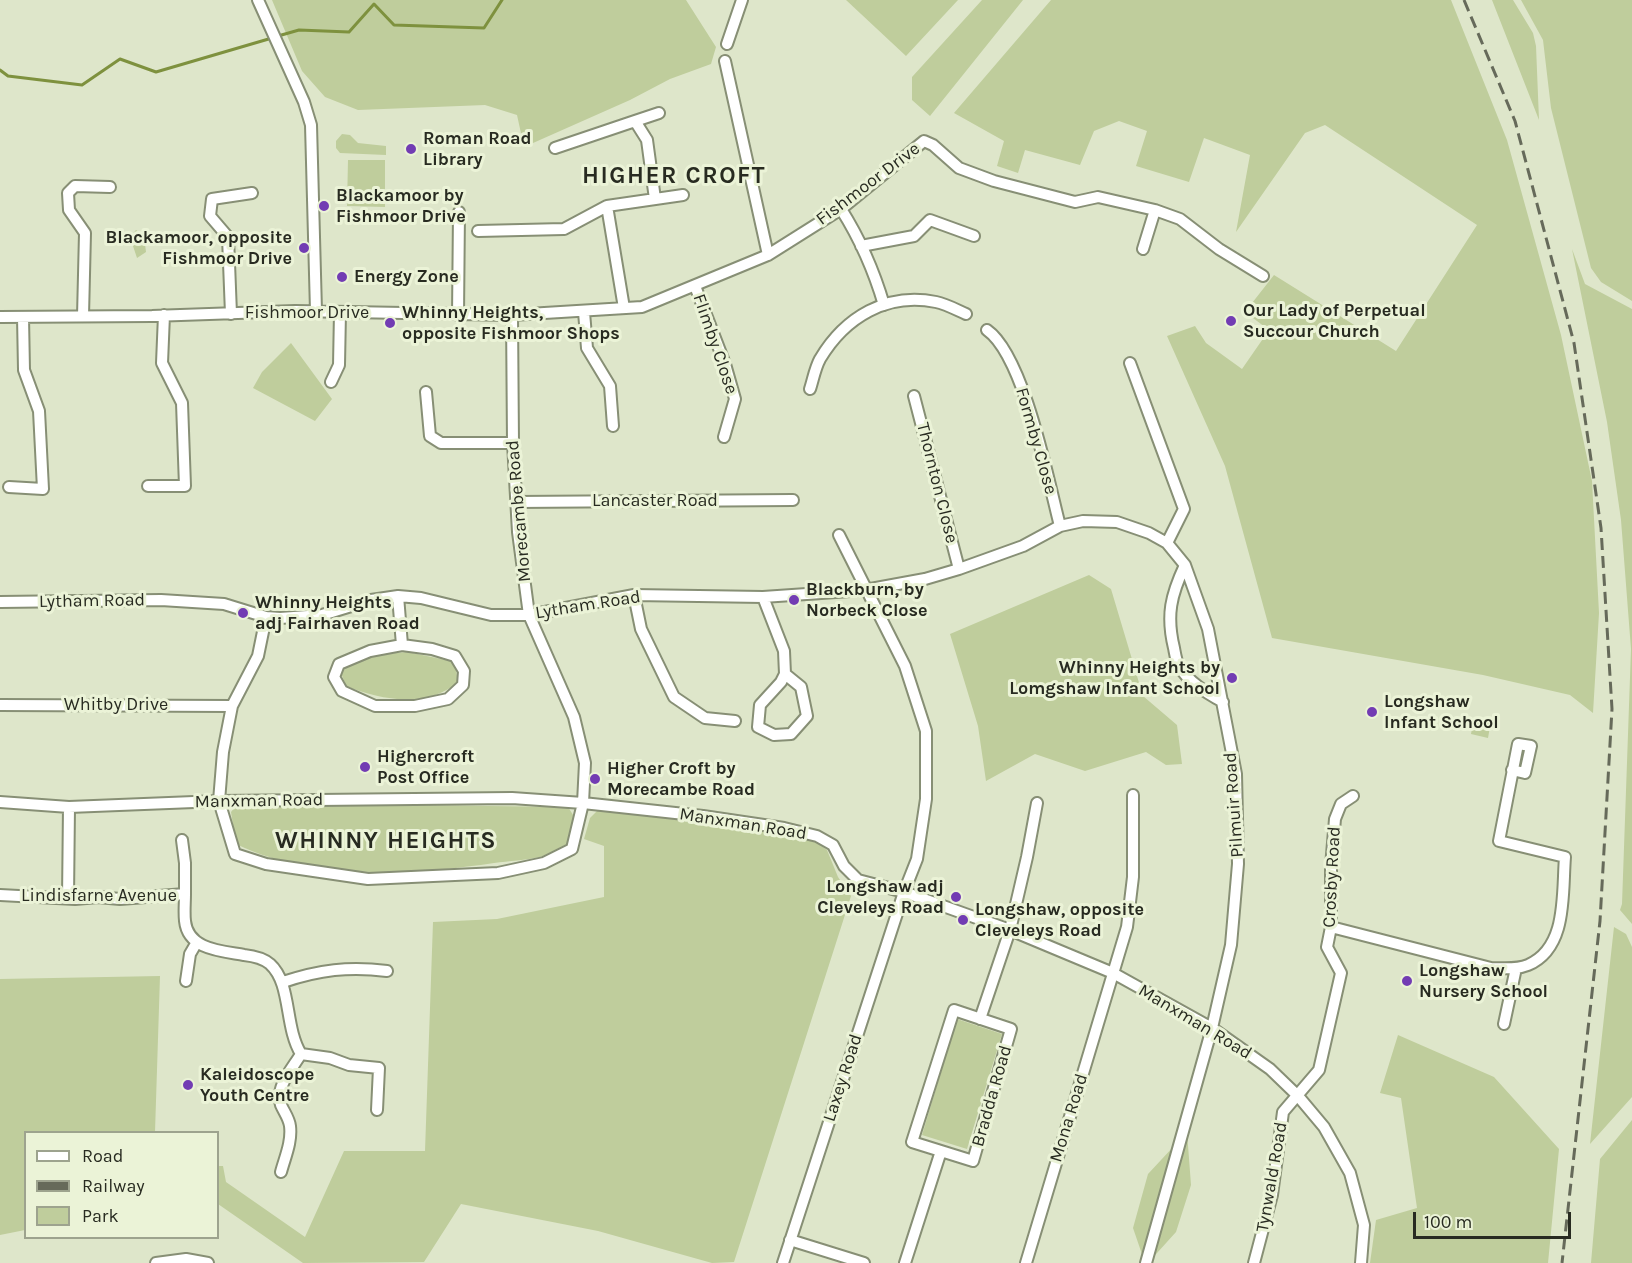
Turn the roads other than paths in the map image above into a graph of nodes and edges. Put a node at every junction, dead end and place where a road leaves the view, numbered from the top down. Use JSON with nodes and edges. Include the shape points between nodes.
{"nodes":[{"id":1,"x":258,"y":0,"type":"edge"},
{"id":2,"x":742,"y":0,"type":"edge"},
{"id":3,"x":727,"y":44,"type":"dead end"},
{"id":4,"x":724,"y":61,"type":"dead end"},
{"id":5,"x":659,"y":113,"type":"dead end"},
{"id":6,"x":635,"y":121,"type":"junction"},
{"id":7,"x":555,"y":148,"type":"dead end"},
{"id":8,"x":110,"y":187,"type":"dead end"},
{"id":9,"x":252,"y":193,"type":"dead end"},
{"id":10,"x":683,"y":195,"type":"dead end"},
{"id":11,"x":655,"y":199,"type":"junction"},
{"id":12,"x":607,"y":206,"type":"junction"},
{"id":13,"x":841,"y":210,"type":"junction"},
{"id":14,"x":1155,"y":210,"type":"junction"},
{"id":15,"x":459,"y":212,"type":"dead end"},
{"id":16,"x":478,"y":231,"type":"dead end"},
{"id":17,"x":974,"y":236,"type":"dead end"},
{"id":18,"x":861,"y":246,"type":"junction"},
{"id":19,"x":1143,"y":249,"type":"dead end"},
{"id":20,"x":768,"y":255,"type":"junction"},
{"id":21,"x":1263,"y":276,"type":"dead end"},
{"id":22,"x":695,"y":286,"type":"junction"},
{"id":23,"x":885,"y":305,"type":"junction"},
{"id":24,"x":624,"y":308,"type":"junction"},
{"id":25,"x":316,"y":311,"type":"junction"},
{"id":26,"x":340,"y":312,"type":"junction"},
{"id":27,"x":584,"y":312,"type":"junction"},
{"id":28,"x":231,"y":314,"type":"junction"},
{"id":29,"x":966,"y":314,"type":"dead end"},
{"id":30,"x":83,"y":315,"type":"junction"},
{"id":31,"x":164,"y":315,"type":"junction"},
{"id":32,"x":458,"y":315,"type":"junction"},
{"id":33,"x":512,"y":315,"type":"junction"},
{"id":34,"x":0,"y":317,"type":"edge"},
{"id":35,"x":22,"y":317,"type":"junction"},
{"id":36,"x":987,"y":330,"type":"dead end"},
{"id":37,"x":1130,"y":363,"type":"dead end"},
{"id":38,"x":331,"y":382,"type":"dead end"},
{"id":39,"x":810,"y":389,"type":"dead end"},
{"id":40,"x":426,"y":392,"type":"dead end"},
{"id":41,"x":914,"y":396,"type":"dead end"},
{"id":42,"x":613,"y":426,"type":"dead end"},
{"id":43,"x":724,"y":437,"type":"dead end"},
{"id":44,"x":513,"y":443,"type":"junction"},
{"id":45,"x":148,"y":486,"type":"dead end"},
{"id":46,"x":9,"y":487,"type":"dead end"},
{"id":47,"x":793,"y":500,"type":"dead end"},
{"id":48,"x":516,"y":501,"type":"junction"},
{"id":49,"x":1060,"y":526,"type":"junction"},
{"id":50,"x":839,"y":536,"type":"dead end"},
{"id":51,"x":1167,"y":543,"type":"junction"},
{"id":52,"x":1185,"y":566,"type":"junction"},
{"id":53,"x":959,"y":569,"type":"junction"},
{"id":54,"x":865,"y":590,"type":"junction"},
{"id":55,"x":634,"y":595,"type":"junction"},
{"id":56,"x":398,"y":596,"type":"junction"},
{"id":57,"x":763,"y":597,"type":"junction"},
{"id":58,"x":0,"y":602,"type":"edge"},
{"id":59,"x":529,"y":615,"type":"junction"},
{"id":60,"x":266,"y":617,"type":"junction"},
{"id":61,"x":402,"y":645,"type":"junction"},
{"id":62,"x":785,"y":674,"type":"junction"},
{"id":63,"x":1222,"y":702,"type":"junction"},
{"id":64,"x":0,"y":705,"type":"edge"},
{"id":65,"x":232,"y":706,"type":"junction"},
{"id":66,"x":735,"y":721,"type":"dead end"},
{"id":67,"x":1512,"y":770,"type":"dead end"},
{"id":68,"x":1132,"y":795,"type":"dead end"},
{"id":69,"x":1353,"y":796,"type":"dead end"},
{"id":70,"x":219,"y":801,"type":"junction"},
{"id":71,"x":0,"y":802,"type":"edge"},
{"id":72,"x":583,"y":803,"type":"junction"},
{"id":73,"x":1037,"y":803,"type":"dead end"},
{"id":74,"x":69,"y":807,"type":"junction"},
{"id":75,"x":182,"y":840,"type":"dead end"},
{"id":76,"x":904,"y":892,"type":"junction"},
{"id":77,"x":185,"y":894,"type":"junction"},
{"id":78,"x":0,"y":895,"type":"edge"},
{"id":79,"x":68,"y":898,"type":"junction"},
{"id":80,"x":1331,"y":927,"type":"junction"},
{"id":81,"x":1010,"y":930,"type":"junction"},
{"id":82,"x":197,"y":942,"type":"junction"},
{"id":83,"x":1516,"y":968,"type":"junction"},
{"id":84,"x":387,"y":971,"type":"dead end"},
{"id":85,"x":1113,"y":974,"type":"junction"},
{"id":86,"x":186,"y":981,"type":"dead end"},
{"id":87,"x":283,"y":982,"type":"junction"},
{"id":88,"x":980,"y":1019,"type":"junction"},
{"id":89,"x":1504,"y":1024,"type":"dead end"},
{"id":90,"x":1212,"y":1028,"type":"junction"},
{"id":91,"x":301,"y":1054,"type":"junction"},
{"id":92,"x":1298,"y":1096,"type":"junction"},
{"id":93,"x":377,"y":1110,"type":"dead end"},
{"id":94,"x":941,"y":1151,"type":"junction"},
{"id":95,"x":281,"y":1172,"type":"dead end"},
{"id":96,"x":790,"y":1240,"type":"junction"},
{"id":97,"x":156,"y":1263,"type":"edge"},
{"id":98,"x":208,"y":1263,"type":"edge"},
{"id":99,"x":783,"y":1263,"type":"edge"},
{"id":100,"x":864,"y":1263,"type":"edge"},
{"id":101,"x":905,"y":1263,"type":"edge"},
{"id":102,"x":1026,"y":1263,"type":"edge"},
{"id":103,"x":1146,"y":1263,"type":"edge"},
{"id":104,"x":1254,"y":1263,"type":"edge"},
{"id":105,"x":1362,"y":1263,"type":"edge"}],
"edges":[{"from":1,"to":25,"type":"street","via":[[311,125]]},
{"from":2,"to":3,"type":"street"},
{"from":4,"to":20,"type":"street"},
{"from":5,"to":6,"type":"street"},
{"from":6,"to":7,"type":"street"},
{"from":6,"to":11,"type":"street","via":[[647,140]]},
{"from":8,"to":30,"type":"street","via":[[75,186],[68,193],[69,210],[85,233]]},
{"from":9,"to":28,"type":"street","via":[[212,199],[210,216],[228,237]]},
{"from":10,"to":11,"type":"street"},
{"from":11,"to":12,"type":"street"},
{"from":12,"to":16,"type":"street","via":[[564,228]]},
{"from":12,"to":24,"type":"street"},
{"from":13,"to":14,"type":"street","name":"Fishmoor Drive","via":[[927,141],[959,168],[994,181],[1075,202],[1098,197]]},
{"from":13,"to":18,"type":"street"},
{"from":13,"to":20,"type":"street","name":"Fishmoor Drive"},
{"from":14,"to":19,"type":"street"},
{"from":14,"to":21,"type":"street","via":[[1180,219]]},
{"from":15,"to":32,"type":"street"},
{"from":17,"to":18,"type":"street","via":[[930,220],[914,236]]},
{"from":18,"to":23,"type":"street"},
{"from":20,"to":22,"type":"street","name":"Fishmoor Drive"},
{"from":22,"to":24,"type":"street","name":"Fishmoor Drive","via":[[642,307]]},
{"from":22,"to":43,"type":"street","name":"Flimby Close","via":[[735,399]]},
{"from":23,"to":29,"type":"street","via":[[905,300],[937,302]]},
{"from":23,"to":39,"type":"street","via":[[870,309],[841,330],[819,361]]},
{"from":24,"to":27,"type":"street","name":"Fishmoor Drive"},
{"from":25,"to":26,"type":"street","name":"Fishmoor Drive"},
{"from":25,"to":28,"type":"street","name":"Fishmoor Drive"},
{"from":26,"to":32,"type":"street","name":"Fishmoor Drive"},
{"from":26,"to":38,"type":"street","via":[[339,365]]},
{"from":27,"to":33,"type":"street","name":"Fishmoor Drive"},
{"from":27,"to":42,"type":"street","via":[[587,348],[610,386]]},
{"from":28,"to":31,"type":"street","name":"Fishmoor Drive"},
{"from":30,"to":31,"type":"street","name":"Fishmoor Drive"},
{"from":30,"to":35,"type":"street","name":"Fishmoor Drive"},
{"from":31,"to":45,"type":"street","via":[[162,363],[182,403],[185,486]]},
{"from":32,"to":33,"type":"street","name":"Fishmoor Drive"},
{"from":33,"to":44,"type":"street","name":"Morecambe Road"},
{"from":34,"to":35,"type":"street","name":"Fishmoor Drive"},
{"from":35,"to":46,"type":"street","via":[[24,370],[39,411],[42,489]]},
{"from":36,"to":49,"type":"street","name":"Formby Close","via":[[996,336],[1008,356],[1030,411]]},
{"from":37,"to":51,"type":"street","via":[[1184,509]]},
{"from":40,"to":44,"type":"street","via":[[430,436],[441,443]]},
{"from":41,"to":53,"type":"street","name":"Thornton Close"},
{"from":44,"to":48,"type":"street","name":"Morecambe Road"},
{"from":47,"to":48,"type":"street","name":"Lancaster Road"},
{"from":48,"to":59,"type":"street","name":"Morecambe Road"},
{"from":49,"to":51,"type":"street","name":"Lytham Road","via":[[1083,521],[1117,522]]},
{"from":49,"to":53,"type":"street","name":"Lytham Road","via":[[1023,546]]},
{"from":50,"to":54,"type":"street","name":"Laxey Road"},
{"from":51,"to":52,"type":"street","name":"Pilmuir Road"},
{"from":52,"to":63,"type":"street","name":"Pilmuir Road","via":[[1208,629]]},
{"from":52,"to":63,"type":"street","via":[[1174,589],[1169,613],[1171,638],[1179,666],[1198,687]]},
{"from":53,"to":54,"type":"street","name":"Lytham Road"},
{"from":54,"to":57,"type":"street","name":"Lytham Road"},
{"from":54,"to":76,"type":"street","name":"Laxey Road","via":[[905,666],[926,731],[926,800],[917,860]]},
{"from":55,"to":57,"type":"street","name":"Lytham Road"},
{"from":55,"to":59,"type":"street","name":"Lytham Road"},
{"from":55,"to":66,"type":"street","via":[[641,629],[674,697],[705,718]]},
{"from":56,"to":59,"type":"street","name":"Lytham Road","via":[[491,615]]},
{"from":56,"to":60,"type":"street","name":"Lytham Road","via":[[322,615]]},
{"from":56,"to":61,"type":"street"},
{"from":57,"to":62,"type":"street","via":[[784,651]]},
{"from":58,"to":60,"type":"street","name":"Lytham Road","via":[[172,600],[225,604]]},
{"from":59,"to":72,"type":"street","name":"Morecambe Road","via":[[574,717],[585,764]]},
{"from":60,"to":65,"type":"street","via":[[258,656]]},
{"from":61,"to":61,"type":"street","via":[[455,656],[464,671],[463,685],[448,699],[415,706],[375,706],[342,691],[334,677],[339,664],[370,651]]},
{"from":62,"to":62,"type":"street","via":[[760,705],[758,727],[774,735],[791,734],[807,716],[801,687]]},
{"from":63,"to":90,"type":"street","name":"Pilmuir Road","via":[[1236,774],[1238,864],[1231,945]]},
{"from":64,"to":65,"type":"street","name":"Whitby Drive"},
{"from":65,"to":70,"type":"street"},
{"from":67,"to":83,"type":"street","via":[[1499,841],[1564,857],[1559,929],[1547,951],[1530,964]]},
{"from":68,"to":85,"type":"street","name":"Mona Road","via":[[1133,877],[1127,927]]},
{"from":69,"to":80,"type":"street","name":"Crosby Road","via":[[1341,804],[1335,819]]},
{"from":70,"to":72,"type":"street","name":"Manxman Road","via":[[512,798]]},
{"from":70,"to":72,"type":"street","name":"Morecambe Road","via":[[235,854],[266,864],[368,879],[498,873],[544,863],[572,849]]},
{"from":70,"to":74,"type":"street","name":"Manxman Road"},
{"from":71,"to":74,"type":"street","name":"Manxman Road"},
{"from":72,"to":76,"type":"street","name":"Manxman Road","via":[[703,816],[817,836],[833,845],[844,866],[858,880]]},
{"from":73,"to":81,"type":"street"},
{"from":74,"to":79,"type":"street"},
{"from":75,"to":77,"type":"street"},
{"from":76,"to":81,"type":"street","name":"Manxman Road"},
{"from":76,"to":96,"type":"street","name":"Laxey Road"},
{"from":77,"to":79,"type":"street","name":"Lindisfarne Avenue"},
{"from":77,"to":82,"type":"street","name":"Lindisfarne Avenue","via":[[185,923]]},
{"from":78,"to":79,"type":"street","name":"Lindisfarne Avenue"},
{"from":80,"to":83,"type":"street","via":[[1491,968]]},
{"from":80,"to":92,"type":"street","name":"Crosby Road","via":[[1327,947],[1341,973],[1318,1070]]},
{"from":81,"to":85,"type":"street","name":"Manxman Road"},
{"from":81,"to":88,"type":"street"},
{"from":82,"to":86,"type":"street","via":[[190,954]]},
{"from":82,"to":87,"type":"street","via":[[264,961]]},
{"from":83,"to":89,"type":"street"},
{"from":84,"to":87,"type":"street","via":[[340,968]]},
{"from":85,"to":90,"type":"street","name":"Manxman Road"},
{"from":85,"to":102,"type":"street","name":"Mona Road"},
{"from":87,"to":91,"type":"street","via":[[291,1033]]},
{"from":88,"to":94,"type":"street","name":"Bradda Road","via":[[954,1010],[912,1142]]},
{"from":88,"to":94,"type":"street","name":"Bradda Road","via":[[1011,1029],[973,1161]]},
{"from":90,"to":92,"type":"street","name":"Manxman Road","via":[[1270,1069]]},
{"from":90,"to":103,"type":"street","name":"Pilmuir Road"},
{"from":91,"to":93,"type":"street","via":[[379,1068]]},
{"from":91,"to":95,"type":"street","via":[[281,1086],[279,1097],[290,1127]]},
{"from":92,"to":104,"type":"street","name":"Tynwald Road","via":[[1283,1112],[1272,1195]]},
{"from":92,"to":105,"type":"street","name":"Manxman Road","via":[[1324,1127],[1350,1173],[1364,1225]]},
{"from":94,"to":101,"type":"street"},
{"from":96,"to":99,"type":"street","name":"Laxey Road"},
{"from":96,"to":100,"type":"street"},
{"from":97,"to":98,"type":"street","via":[[186,1259]]}]}
